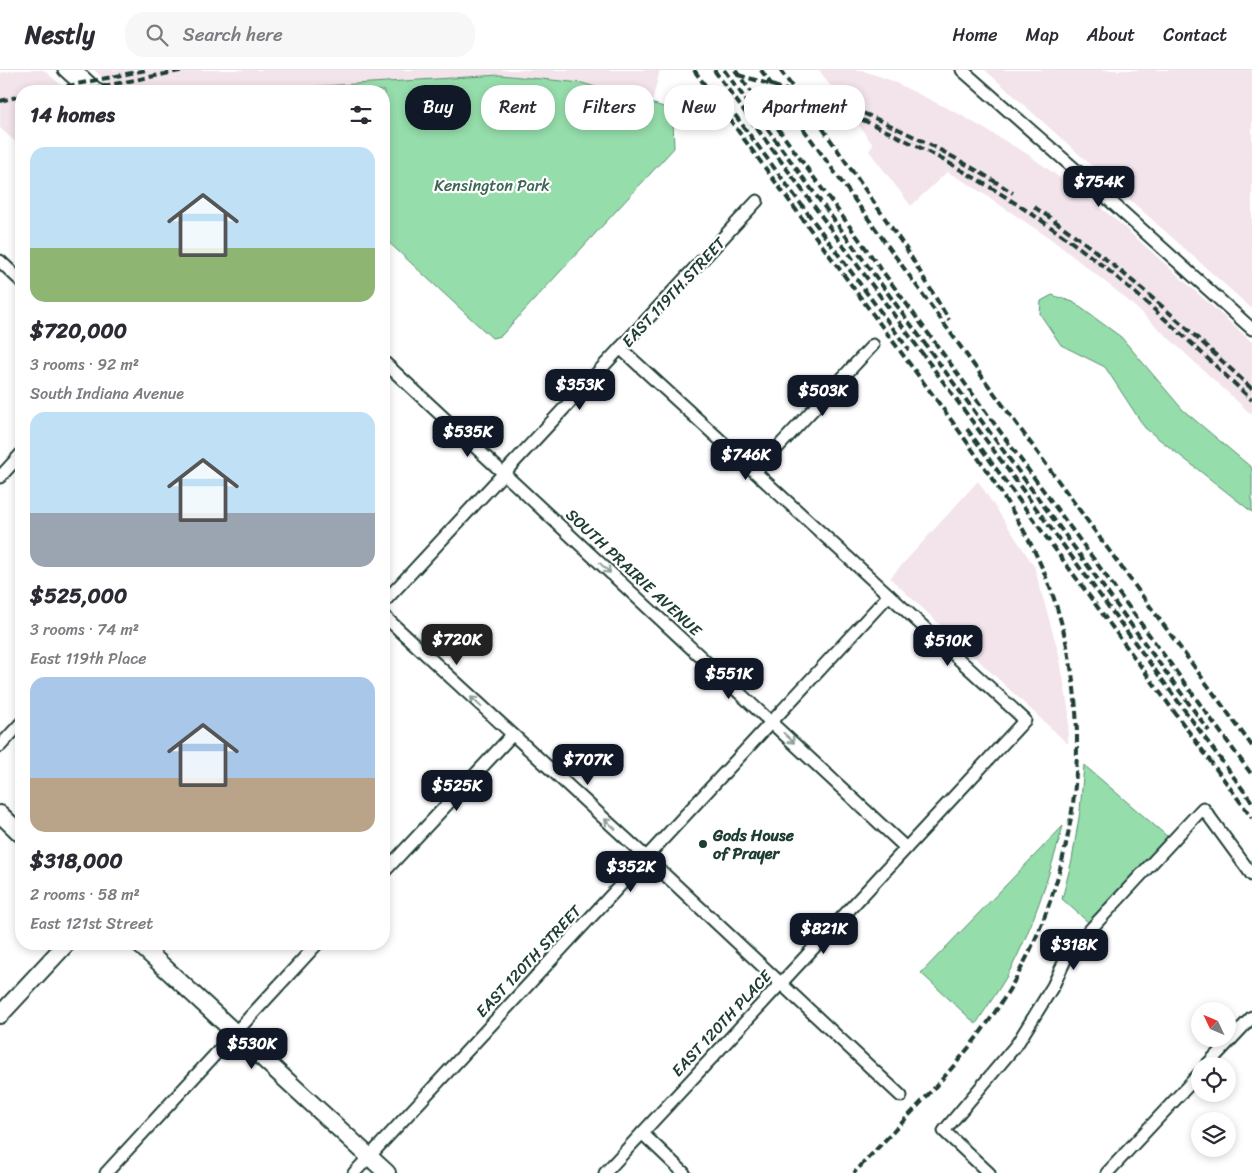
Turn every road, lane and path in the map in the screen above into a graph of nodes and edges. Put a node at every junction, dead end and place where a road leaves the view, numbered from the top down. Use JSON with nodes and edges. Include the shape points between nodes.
{"nodes":[{"id":1,"x":64,"y":70,"type":"edge"},
{"id":2,"x":76,"y":70,"type":"edge"},
{"id":3,"x":962,"y":70,"type":"edge"},
{"id":4,"x":80,"y":85,"type":"edge"},
{"id":5,"x":92,"y":85,"type":"edge"},
{"id":6,"x":757,"y":202,"type":"dead end"},
{"id":7,"x":0,"y":261,"type":"edge"},
{"id":8,"x":15,"y":275,"type":"edge"},
{"id":9,"x":1252,"y":329,"type":"edge"},
{"id":10,"x":872,"y":345,"type":"dead end"},
{"id":11,"x":620,"y":348,"type":"junction"},
{"id":12,"x":390,"y":368,"type":"edge"},
{"id":13,"x":15,"y":461,"type":"edge"},
{"id":14,"x":755,"y":472,"type":"junction"},
{"id":15,"x":504,"y":474,"type":"junction"},
{"id":16,"x":0,"y":477,"type":"edge"},
{"id":17,"x":889,"y":595,"type":"junction"},
{"id":18,"x":390,"y":596,"type":"edge"},
{"id":19,"x":390,"y":622,"type":"edge"},
{"id":20,"x":771,"y":722,"type":"junction"},
{"id":21,"x":15,"y":730,"type":"edge"},
{"id":22,"x":512,"y":735,"type":"junction"},
{"id":23,"x":0,"y":746,"type":"edge"},
{"id":24,"x":0,"y":814,"type":"edge"},
{"id":25,"x":15,"y":828,"type":"edge"},
{"id":26,"x":906,"y":848,"type":"junction"},
{"id":27,"x":646,"y":857,"type":"junction"},
{"id":28,"x":390,"y":866,"type":"edge"},
{"id":29,"x":1252,"y":874,"type":"edge"},
{"id":30,"x":60,"y":950,"type":"edge"},
{"id":31,"x":145,"y":950,"type":"edge"},
{"id":32,"x":311,"y":950,"type":"edge"},
{"id":33,"x":780,"y":983,"type":"junction"},
{"id":34,"x":0,"y":1015,"type":"edge"},
{"id":35,"x":1252,"y":1017,"type":"edge"},
{"id":36,"x":235,"y":1033,"type":"junction"},
{"id":37,"x":1214,"y":1057,"type":"edge"},
{"id":38,"x":1191,"y":1083,"type":"edge"},
{"id":39,"x":901,"y":1096,"type":"dead end"},
{"id":40,"x":642,"y":1134,"type":"junction"},
{"id":41,"x":369,"y":1156,"type":"junction"},
{"id":42,"x":106,"y":1173,"type":"edge"},
{"id":43,"x":354,"y":1173,"type":"edge"},
{"id":44,"x":387,"y":1173,"type":"edge"},
{"id":45,"x":605,"y":1173,"type":"edge"},
{"id":46,"x":684,"y":1173,"type":"edge"},
{"id":47,"x":988,"y":1173,"type":"edge"},
{"id":48,"x":1106,"y":1173,"type":"edge"}],
"edges":[{"from":1,"to":4,"type":"street"},
{"from":2,"to":5,"type":"street"},
{"from":3,"to":9,"type":"street"},
{"from":6,"to":11,"type":"street","name":"EAST 119TH STREET"},
{"from":7,"to":8,"type":"street"},
{"from":10,"to":14,"type":"street"},
{"from":11,"to":14,"type":"street"},
{"from":11,"to":15,"type":"street","name":"EAST 119TH STREET"},
{"from":12,"to":15,"type":"street","name":"SOUTH PRAIRIE AVENUE"},
{"from":13,"to":16,"type":"street"},
{"from":14,"to":17,"type":"street"},
{"from":15,"to":18,"type":"street","name":"EAST 119TH STREET"},
{"from":15,"to":20,"type":"street","name":"SOUTH PRAIRIE AVENUE","one_way":true},
{"from":17,"to":20,"type":"street","name":"EAST 120TH STREET"},
{"from":17,"to":26,"type":"street","name":"EAST 120TH PLACE","via":[[1025,720]]},
{"from":22,"to":19,"type":"street","one_way":true},
{"from":20,"to":26,"type":"street","name":"SOUTH PRAIRIE AVENUE","one_way":true},
{"from":20,"to":27,"type":"street","name":"EAST 120TH STREET"},
{"from":21,"to":23,"type":"street"},
{"from":27,"to":22,"type":"street","one_way":true},
{"from":22,"to":28,"type":"street"},
{"from":24,"to":25,"type":"main road"},
{"from":26,"to":33,"type":"street","name":"EAST 120TH PLACE"},
{"from":27,"to":33,"type":"street"},
{"from":27,"to":41,"type":"street","name":"EAST 120TH STREET"},
{"from":29,"to":47,"type":"street","via":[[1203,808],[1076,945],[1017,1044],[944,1131]]},
{"from":30,"to":34,"type":"main road"},
{"from":31,"to":36,"type":"main road"},
{"from":32,"to":36,"type":"street"},
{"from":33,"to":39,"type":"street"},
{"from":33,"to":40,"type":"street","name":"EAST 120TH PLACE"},
{"from":35,"to":37,"type":"street"},
{"from":36,"to":41,"type":"main road"},
{"from":36,"to":42,"type":"street"},
{"from":38,"to":48,"type":"street"},
{"from":40,"to":45,"type":"street","name":"EAST 120TH PLACE"},
{"from":40,"to":46,"type":"street"},
{"from":41,"to":43,"type":"street","name":"EAST 120TH STREET"},
{"from":41,"to":44,"type":"main road"}]}
